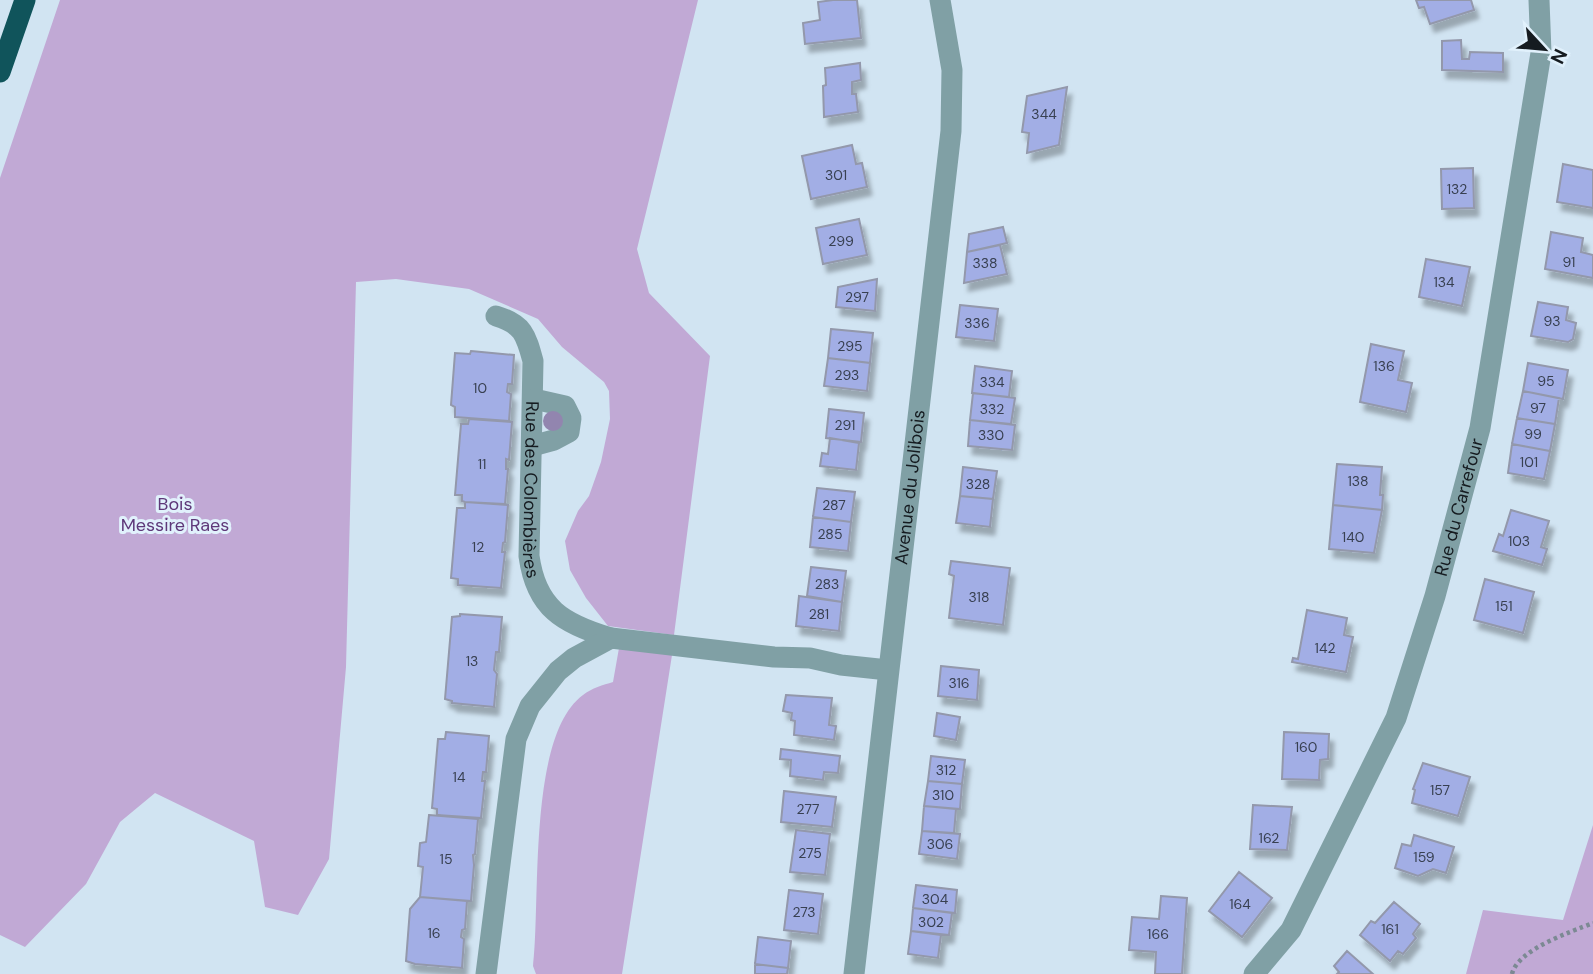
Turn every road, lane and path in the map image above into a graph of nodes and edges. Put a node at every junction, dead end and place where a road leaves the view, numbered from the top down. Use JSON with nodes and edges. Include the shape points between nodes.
{"nodes":[{"id":1,"x":25,"y":0,"type":"edge"},
{"id":2,"x":940,"y":0,"type":"edge"},
{"id":3,"x":1539,"y":0,"type":"edge"},
{"id":4,"x":0,"y":72,"type":"edge"},
{"id":5,"x":495,"y":316,"type":"dead end"},
{"id":6,"x":534,"y":399,"type":"junction"},
{"id":7,"x":533,"y":446,"type":"junction"},
{"id":8,"x":611,"y":638,"type":"junction"},
{"id":9,"x":888,"y":670,"type":"junction"},
{"id":10,"x":1593,"y":923,"type":"edge"},
{"id":11,"x":493,"y":972,"type":"edge"},
{"id":12,"x":854,"y":974,"type":"edge"},
{"id":13,"x":1254,"y":974,"type":"edge"},
{"id":14,"x":1512,"y":974,"type":"edge"}],
"edges":[{"from":1,"to":4,"type":"highway"},
{"from":2,"to":9,"type":"street","name":"Avenue du Jolibois","via":[[951,70],[951,131]]},
{"from":3,"to":13,"type":"street","name":"Rue du Carrefour","via":[[1541,53],[1480,428],[1435,596],[1391,730],[1291,930]]},
{"from":5,"to":6,"type":"street","name":"Rue des Colombières","via":[[517,325],[528,342]]},
{"from":6,"to":7,"type":"street","name":"Rue des Colombières"},
{"from":6,"to":7,"type":"street","via":[[565,406],[571,426],[562,437]]},
{"from":7,"to":8,"type":"street","name":"Rue des Colombières","via":[[529,556],[537,587],[565,620]]},
{"from":8,"to":9,"type":"street","name":"Rue des Colombières"},
{"from":8,"to":11,"type":"street","via":[[558,671],[521,724],[512,761]]},
{"from":9,"to":12,"type":"street","name":"Avenue du Jolibois"},
{"from":10,"to":14,"type":"path","via":[[1545,942],[1513,967]]}]}
